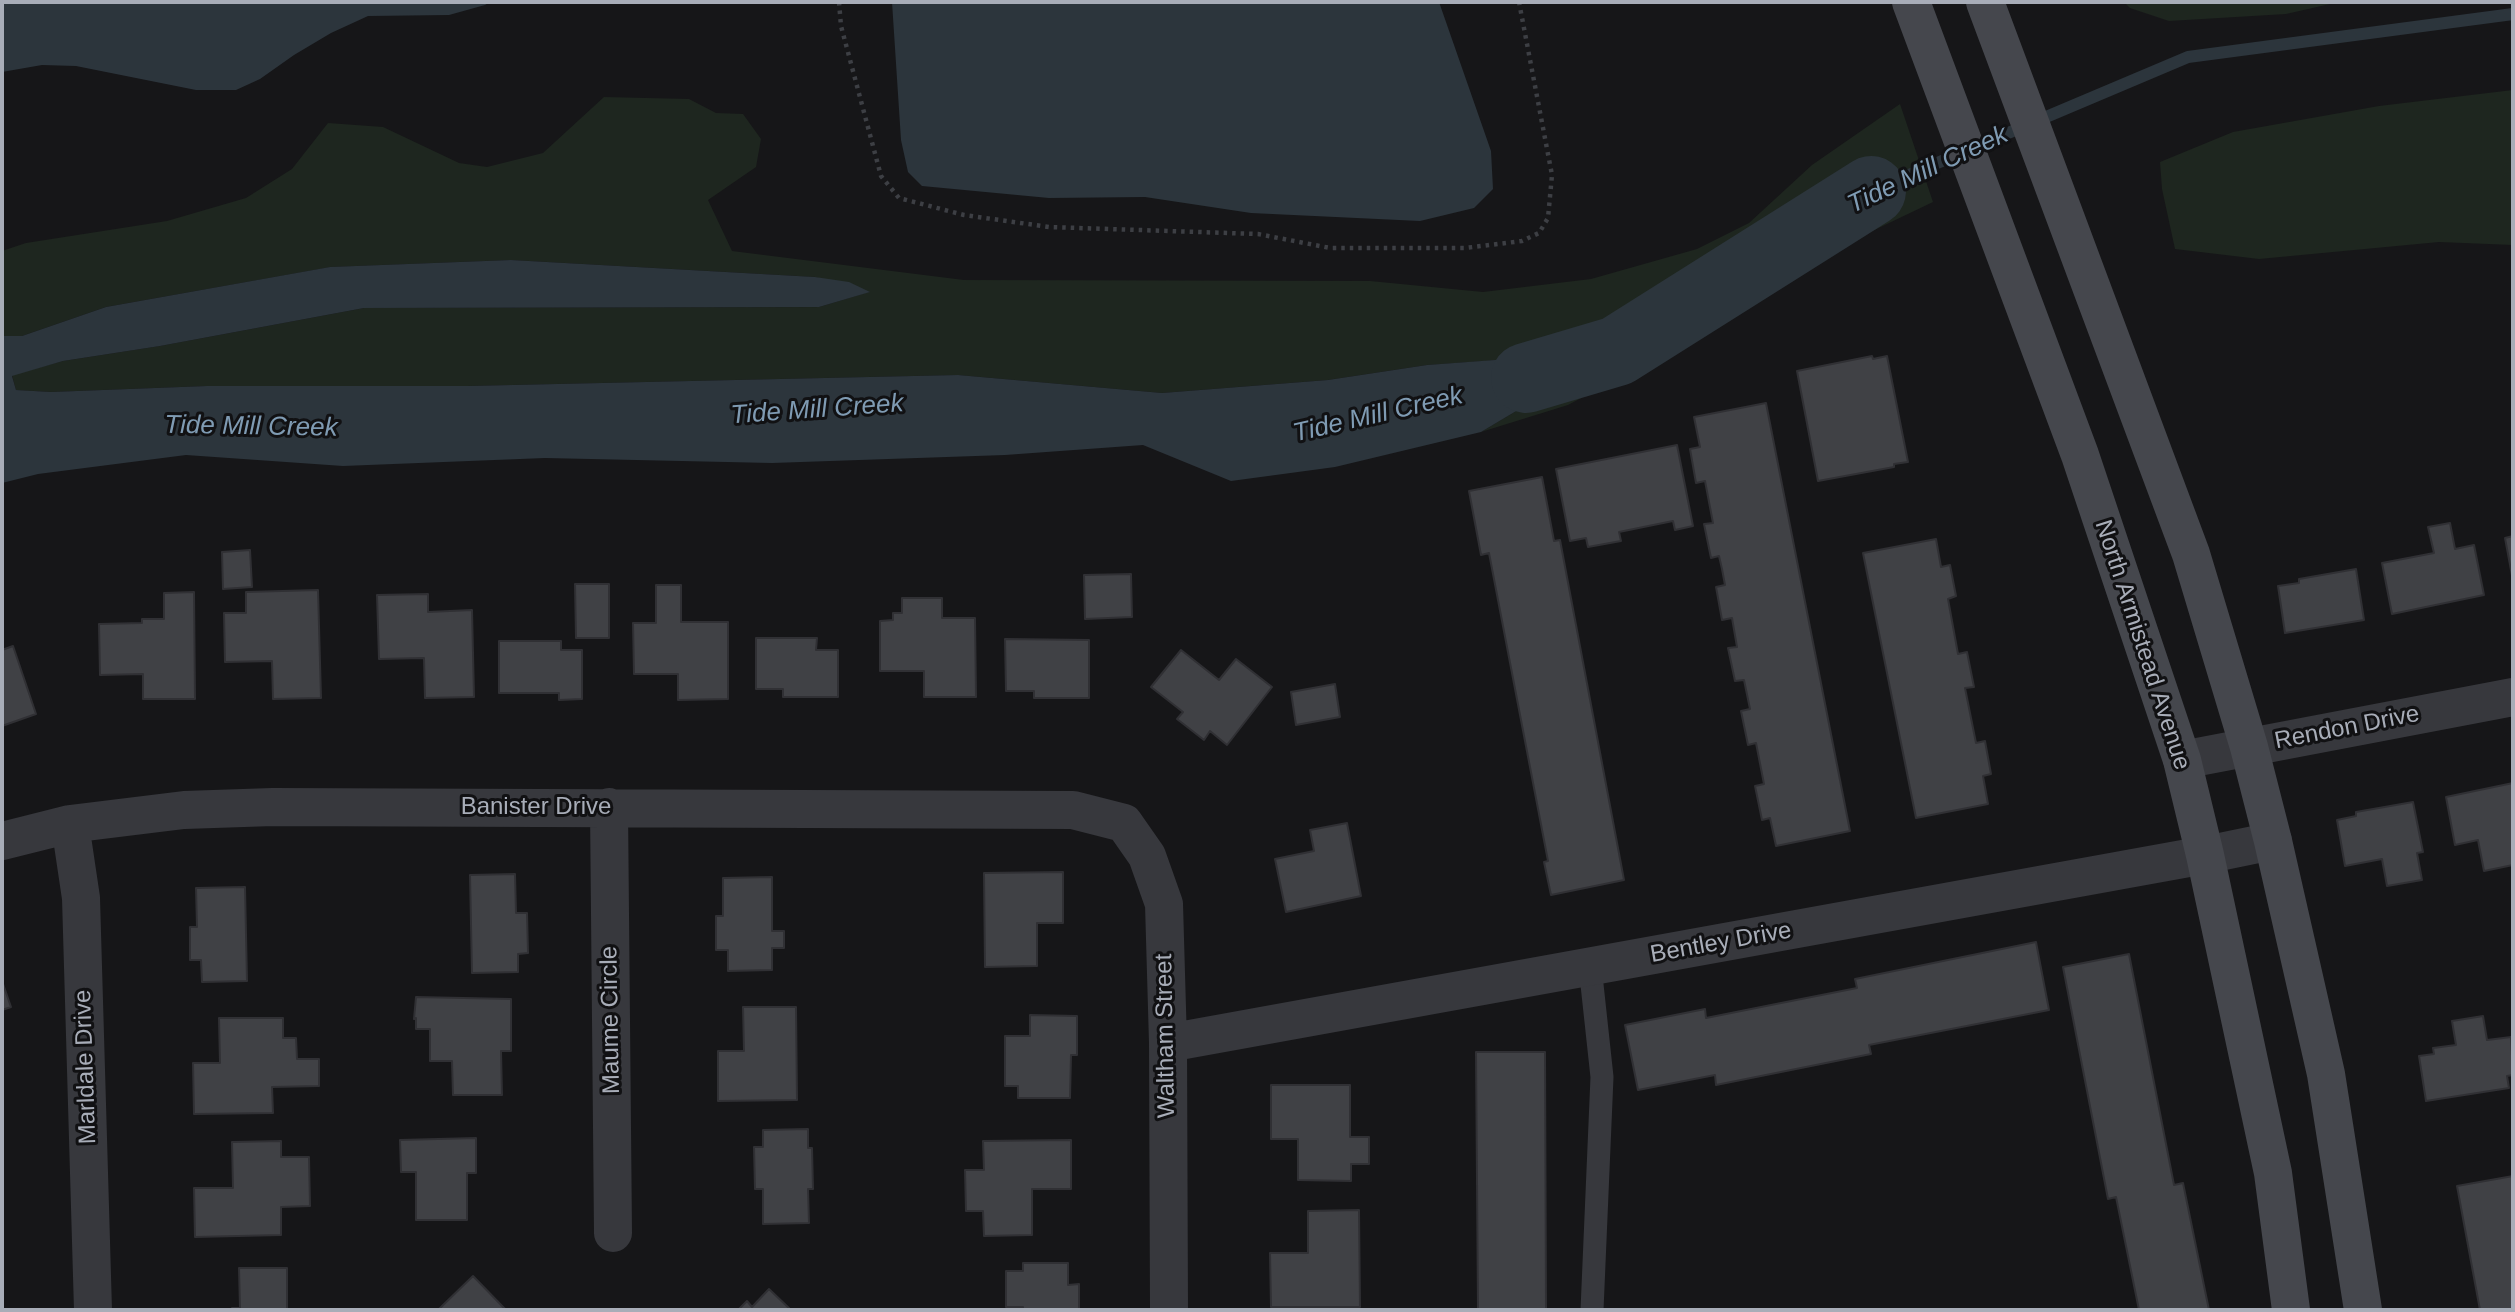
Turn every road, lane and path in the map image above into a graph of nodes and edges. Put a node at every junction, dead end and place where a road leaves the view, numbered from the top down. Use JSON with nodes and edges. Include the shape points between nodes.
{"nodes":[{"id":1,"x":839,"y":2,"type":"edge"},
{"id":2,"x":1519,"y":2,"type":"edge"},
{"id":3,"x":1911,"y":2,"type":"edge"},
{"id":4,"x":1985,"y":2,"type":"edge"},
{"id":5,"x":2513,"y":696,"type":"edge"},
{"id":6,"x":2249,"y":747,"type":"junction"},
{"id":7,"x":2182,"y":760,"type":"junction"},
{"id":8,"x":609,"y":807,"type":"junction"},
{"id":9,"x":1073,"y":810,"type":"joint"},
{"id":10,"x":70,"y":824,"type":"junction"},
{"id":11,"x":2,"y":841,"type":"edge"},
{"id":12,"x":2273,"y":841,"type":"junction"},
{"id":13,"x":2205,"y":855,"type":"junction"},
{"id":14,"x":1590,"y":967,"type":"junction"},
{"id":15,"x":1168,"y":1043,"type":"junction"},
{"id":16,"x":613,"y":1233,"type":"dead end"},
{"id":17,"x":93,"y":1310,"type":"edge"},
{"id":18,"x":1169,"y":1310,"type":"edge"},
{"id":19,"x":1592,"y":1310,"type":"edge"},
{"id":20,"x":2291,"y":1310,"type":"edge"},
{"id":21,"x":2363,"y":1310,"type":"edge"}],
"edges":[{"from":1,"to":2,"type":"path","via":[[841,26],[881,176],[899,198],[964,215],[1049,227],[1258,234],[1330,248],[1465,248],[1522,241],[1539,233],[1548,218],[1552,175]]},
{"from":3,"to":7,"type":"main road","name":"North Armistead Avenue","via":[[2080,455]]},
{"from":4,"to":6,"type":"main road","via":[[2191,554]]},
{"from":5,"to":6,"type":"street","name":"Rendon Drive"},
{"from":6,"to":7,"type":"street","name":"Rendon Drive"},
{"from":6,"to":12,"type":"main road"},
{"from":7,"to":13,"type":"main road","name":"North Armistead Avenue"},
{"from":8,"to":9,"type":"street","name":"Banister Drive"},
{"from":8,"to":10,"type":"street","name":"Banister Drive","via":[[209,809]]},
{"from":8,"to":16,"type":"street","name":"Maume Circle"},
{"from":9,"to":15,"type":"street","name":"Waltham Street","via":[[1124,823],[1147,856],[1164,904]]},
{"from":10,"to":11,"type":"street","name":"Banister Drive"},
{"from":10,"to":17,"type":"street","name":"Marldale Drive","via":[[80,898]]},
{"from":12,"to":13,"type":"street","name":"Bentley Drive"},
{"from":12,"to":21,"type":"main road","via":[[2326,1074]]},
{"from":13,"to":14,"type":"street","name":"Bentley Drive"},
{"from":13,"to":20,"type":"main road","name":"North Armistead Avenue","via":[[2273,1173]]},
{"from":14,"to":15,"type":"street","name":"Bentley Drive"},
{"from":14,"to":19,"type":"lane","via":[[1602,1077]]},
{"from":15,"to":18,"type":"street","name":"Waltham Street"}]}
